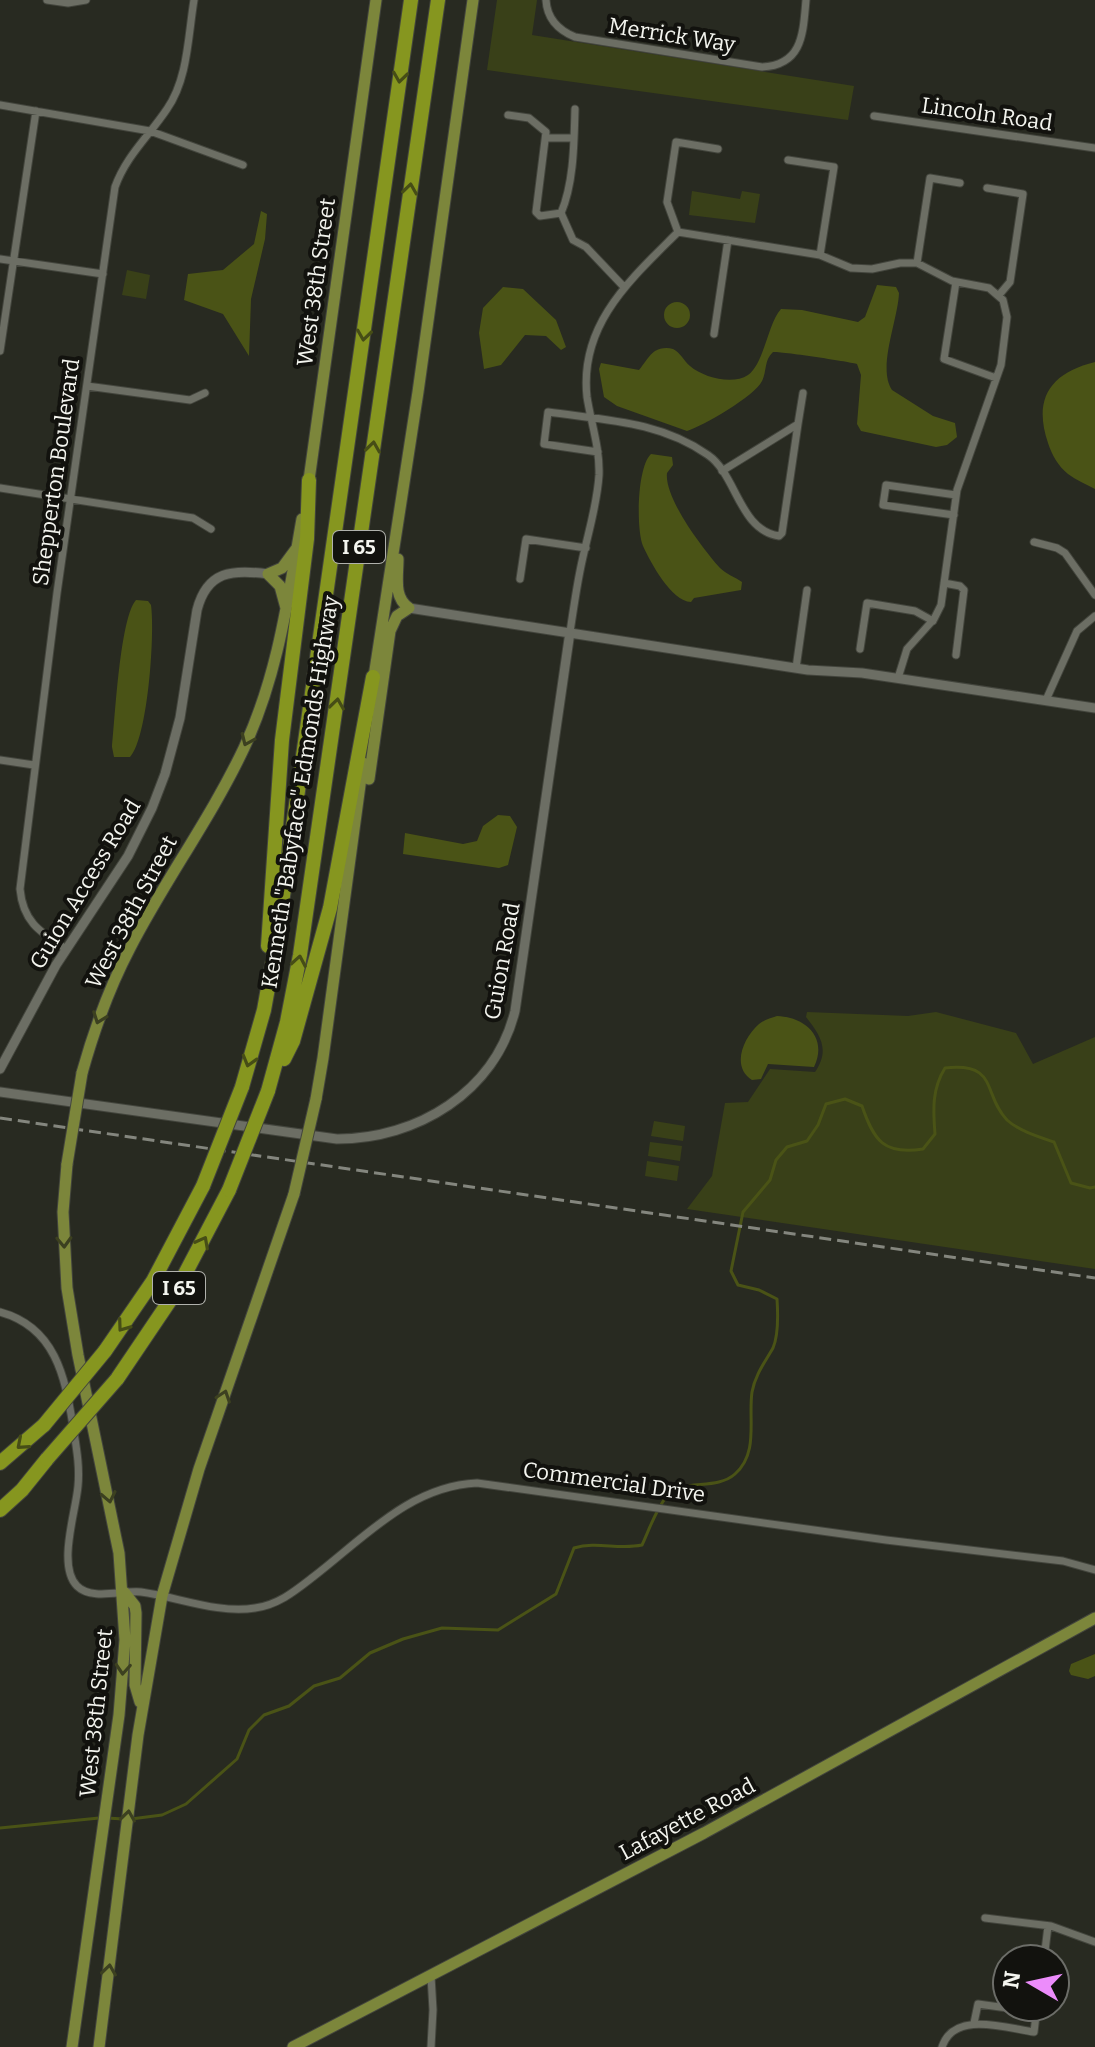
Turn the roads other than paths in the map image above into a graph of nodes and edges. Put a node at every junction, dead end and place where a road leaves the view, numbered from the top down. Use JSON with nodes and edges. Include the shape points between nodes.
{"nodes":[{"id":1,"x":47,"y":0,"type":"edge"},
{"id":2,"x":86,"y":0,"type":"edge"},
{"id":3,"x":194,"y":0,"type":"edge"},
{"id":4,"x":376,"y":0,"type":"edge"},
{"id":5,"x":411,"y":0,"type":"edge"},
{"id":6,"x":438,"y":0,"type":"edge"},
{"id":7,"x":473,"y":0,"type":"edge"},
{"id":8,"x":546,"y":0,"type":"edge"},
{"id":9,"x":806,"y":0,"type":"edge"},
{"id":10,"x":0,"y":105,"type":"edge"},
{"id":11,"x":575,"y":109,"type":"dead end"},
{"id":12,"x":36,"y":111,"type":"junction"},
{"id":13,"x":508,"y":115,"type":"dead end"},
{"id":14,"x":874,"y":116,"type":"dead end"},
{"id":15,"x":150,"y":131,"type":"junction"},
{"id":16,"x":547,"y":138,"type":"junction"},
{"id":17,"x":574,"y":138,"type":"junction"},
{"id":18,"x":1095,"y":148,"type":"edge"},
{"id":19,"x":718,"y":149,"type":"dead end"},
{"id":20,"x":788,"y":160,"type":"dead end"},
{"id":21,"x":243,"y":165,"type":"dead end"},
{"id":22,"x":960,"y":183,"type":"dead end"},
{"id":23,"x":987,"y":188,"type":"dead end"},
{"id":24,"x":556,"y":214,"type":"junction"},
{"id":25,"x":678,"y":232,"type":"junction"},
{"id":26,"x":728,"y":240,"type":"junction"},
{"id":27,"x":820,"y":255,"type":"junction"},
{"id":28,"x":0,"y":259,"type":"edge"},
{"id":29,"x":15,"y":262,"type":"junction"},
{"id":30,"x":917,"y":263,"type":"junction"},
{"id":31,"x":103,"y":274,"type":"junction"},
{"id":32,"x":956,"y":282,"type":"junction"},
{"id":33,"x":624,"y":287,"type":"junction"},
{"id":34,"x":999,"y":295,"type":"junction"},
{"id":35,"x":714,"y":334,"type":"dead end"},
{"id":36,"x":0,"y":351,"type":"edge"},
{"id":37,"x":996,"y":378,"type":"junction"},
{"id":38,"x":87,"y":386,"type":"junction"},
{"id":39,"x":205,"y":393,"type":"dead end"},
{"id":40,"x":803,"y":393,"type":"dead end"},
{"id":41,"x":592,"y":418,"type":"junction"},
{"id":42,"x":798,"y":424,"type":"junction"},
{"id":43,"x":598,"y":452,"type":"junction"},
{"id":44,"x":722,"y":471,"type":"junction"},
{"id":45,"x":309,"y":480,"type":"junction"},
{"id":46,"x":0,"y":488,"type":"edge"},
{"id":47,"x":956,"y":495,"type":"junction"},
{"id":48,"x":71,"y":497,"type":"junction"},
{"id":49,"x":954,"y":515,"type":"junction"},
{"id":50,"x":399,"y":519,"type":"junction"},
{"id":51,"x":211,"y":529,"type":"dead end"},
{"id":52,"x":1034,"y":542,"type":"dead end"},
{"id":53,"x":297,"y":547,"type":"junction"},
{"id":54,"x":586,"y":548,"type":"junction"},
{"id":55,"x":268,"y":574,"type":"junction"},
{"id":56,"x":520,"y":579,"type":"dead end"},
{"id":57,"x":944,"y":583,"type":"junction"},
{"id":58,"x":807,"y":590,"type":"dead end"},
{"id":59,"x":1095,"y":595,"type":"edge"},
{"id":60,"x":409,"y":608,"type":"junction"},
{"id":61,"x":287,"y":612,"type":"junction"},
{"id":62,"x":1095,"y":616,"type":"edge"},
{"id":63,"x":933,"y":621,"type":"junction"},
{"id":64,"x":570,"y":632,"type":"junction"},
{"id":65,"x":860,"y":649,"type":"dead end"},
{"id":66,"x":956,"y":655,"type":"dead end"},
{"id":67,"x":796,"y":668,"type":"junction"},
{"id":68,"x":373,"y":677,"type":"junction"},
{"id":69,"x":898,"y":678,"type":"junction"},
{"id":70,"x":1046,"y":700,"type":"junction"},
{"id":71,"x":1095,"y":708,"type":"edge"},
{"id":72,"x":0,"y":760,"type":"edge"},
{"id":73,"x":34,"y":765,"type":"junction"},
{"id":74,"x":350,"y":860,"type":"junction"},
{"id":75,"x":66,"y":949,"type":"junction"},
{"id":76,"x":264,"y":1010,"type":"junction"},
{"id":77,"x":0,"y":1069,"type":"edge"},
{"id":78,"x":268,"y":1091,"type":"junction"},
{"id":79,"x":0,"y":1092,"type":"edge"},
{"id":80,"x":0,"y":1312,"type":"edge"},
{"id":81,"x":0,"y":1463,"type":"edge"},
{"id":82,"x":0,"y":1510,"type":"edge"},
{"id":83,"x":1095,"y":1570,"type":"edge"},
{"id":84,"x":123,"y":1592,"type":"junction"},
{"id":85,"x":162,"y":1596,"type":"junction"},
{"id":86,"x":1095,"y":1618,"type":"edge"},
{"id":87,"x":141,"y":1711,"type":"junction"},
{"id":88,"x":985,"y":1918,"type":"dead end"},
{"id":89,"x":1048,"y":1926,"type":"junction"},
{"id":90,"x":1095,"y":1942,"type":"edge"},
{"id":91,"x":1046,"y":1943,"type":"edge"},
{"id":92,"x":431,"y":1976,"type":"junction"},
{"id":93,"x":991,"y":2005,"type":"edge"},
{"id":94,"x":974,"y":2023,"type":"junction"},
{"id":95,"x":1035,"y":2023,"type":"edge"},
{"id":96,"x":72,"y":2047,"type":"edge"},
{"id":97,"x":99,"y":2047,"type":"edge"},
{"id":98,"x":293,"y":2047,"type":"edge"},
{"id":99,"x":431,"y":2047,"type":"edge"},
{"id":100,"x":942,"y":2047,"type":"edge"}],
"edges":[{"from":1,"to":2,"type":"street"},
{"from":3,"to":15,"type":"street","name":"Shepperton Boulevard","via":[[182,78]]},
{"from":4,"to":45,"type":"main road","name":"West 38th Street"},
{"from":5,"to":76,"type":"highway","name":"Kenneth \"Babyface\" Edmonds Highway","number":"I 65","one_way":true},
{"from":78,"to":6,"type":"highway","name":"Kenneth \"Babyface\" Edmonds Highway","number":"I 65","one_way":true,"via":[[300,955]]},
{"from":7,"to":50,"type":"main road","name":"West 38th Street"},
{"from":8,"to":9,"type":"street","name":"Merrick Way","via":[[554,23],[578,38],[759,67],[787,59],[799,47]]},
{"from":10,"to":12,"type":"street"},
{"from":11,"to":17,"type":"street"},
{"from":12,"to":15,"type":"street"},
{"from":12,"to":29,"type":"street"},
{"from":13,"to":16,"type":"street","via":[[529,118]]},
{"from":14,"to":18,"type":"street","name":"Lincoln Road"},
{"from":15,"to":21,"type":"street"},
{"from":15,"to":31,"type":"street","name":"Shepperton Boulevard","via":[[122,166],[115,187]]},
{"from":16,"to":17,"type":"street"},
{"from":16,"to":24,"type":"street","via":[[536,212]]},
{"from":17,"to":24,"type":"street","via":[[566,201]]},
{"from":19,"to":25,"type":"street","via":[[676,142],[667,202]]},
{"from":20,"to":27,"type":"street","via":[[834,167]]},
{"from":22,"to":30,"type":"street","via":[[930,178]]},
{"from":23,"to":34,"type":"street","via":[[1023,194],[1010,282]]},
{"from":24,"to":33,"type":"street","via":[[570,236]]},
{"from":25,"to":26,"type":"street"},
{"from":25,"to":33,"type":"street"},
{"from":26,"to":27,"type":"street"},
{"from":26,"to":35,"type":"street"},
{"from":27,"to":30,"type":"street","via":[[860,269]]},
{"from":28,"to":29,"type":"street"},
{"from":29,"to":31,"type":"street"},
{"from":29,"to":36,"type":"street"},
{"from":30,"to":32,"type":"street"},
{"from":31,"to":38,"type":"street","name":"Shepperton Boulevard"},
{"from":32,"to":34,"type":"street"},
{"from":32,"to":37,"type":"street","via":[[944,359]]},
{"from":33,"to":41,"type":"street","via":[[601,320],[590,349],[586,384]]},
{"from":34,"to":37,"type":"street","via":[[1007,317]]},
{"from":37,"to":47,"type":"street"},
{"from":38,"to":39,"type":"street","via":[[190,400]]},
{"from":38,"to":48,"type":"street","name":"Shepperton Boulevard"},
{"from":40,"to":42,"type":"street"},
{"from":41,"to":43,"type":"street"},
{"from":41,"to":43,"type":"street","via":[[548,412],[544,444]]},
{"from":41,"to":44,"type":"street","via":[[672,435],[711,457]]},
{"from":42,"to":44,"type":"street"},
{"from":42,"to":44,"type":"street","via":[[780,535],[754,523]]},
{"from":43,"to":54,"type":"street","via":[[597,494]]},
{"from":45,"to":53,"type":"main road","name":"West 38th Street"},
{"from":45,"to":76,"type":"highway","via":[[307,539],[282,740]]},
{"from":46,"to":48,"type":"street"},
{"from":47,"to":49,"type":"street"},
{"from":47,"to":49,"type":"street","via":[[886,485],[883,505]]},
{"from":48,"to":51,"type":"street","via":[[193,518]]},
{"from":48,"to":73,"type":"street","name":"Shepperton Boulevard"},
{"from":49,"to":57,"type":"street"},
{"from":50,"to":60,"type":"main road","via":[[397,586]]},
{"from":50,"to":68,"type":"main road","name":"West 38th Street"},
{"from":52,"to":59,"type":"street","via":[[1062,550]]},
{"from":53,"to":55,"type":"main road","via":[[282,568]]},
{"from":53,"to":61,"type":"main road","name":"West 38th Street"},
{"from":54,"to":56,"type":"street","via":[[526,539]]},
{"from":54,"to":64,"type":"street"},
{"from":55,"to":61,"type":"main road","via":[[282,588]]},
{"from":55,"to":75,"type":"street","name":"Guion Access Road","via":[[227,573],[203,593],[163,782],[128,856]]},
{"from":57,"to":63,"type":"street"},
{"from":57,"to":66,"type":"street","via":[[964,590]]},
{"from":58,"to":67,"type":"street"},
{"from":60,"to":64,"type":"street"},
{"from":60,"to":74,"type":"main road","via":[[397,616],[390,631],[365,805]]},
{"from":61,"to":84,"type":"main road","name":"West 38th Street","one_way":true,"bridge":true,"via":[[269,683],[245,745],[123,961],[82,1073],[67,1164],[67,1288]]},
{"from":62,"to":70,"type":"street","via":[[1075,635]]},
{"from":63,"to":65,"type":"street","via":[[915,611],[867,603]]},
{"from":63,"to":69,"type":"street","via":[[907,649]]},
{"from":64,"to":67,"type":"street"},
{"from":64,"to":79,"type":"street","name":"Guion Road","via":[[516,1004],[495,1055],[458,1099],[406,1129],[337,1139]]},
{"from":67,"to":69,"type":"street"},
{"from":68,"to":74,"type":"main road","name":"West 38th Street"},
{"from":68,"to":78,"type":"highway","via":[[328,916],[293,1041]]},
{"from":69,"to":70,"type":"street"},
{"from":70,"to":71,"type":"street"},
{"from":72,"to":73,"type":"street"},
{"from":73,"to":75,"type":"street","name":"Shepperton Boulevard","via":[[21,907],[43,934]]},
{"from":85,"to":74,"type":"main road","name":"West 38th Street","one_way":true,"bridge":true,"via":[[199,1469],[294,1194],[316,1099]]},
{"from":75,"to":77,"type":"street","name":"Guion Access Road"},
{"from":76,"to":81,"type":"highway","name":"Kenneth \"Babyface\" Edmonds Highway","number":"I 65","one_way":true,"bridge":true,"via":[[242,1087],[203,1186],[153,1281],[44,1425]]},
{"from":82,"to":78,"type":"highway","name":"Kenneth \"Babyface\" Edmonds Highway","number":"I 65","one_way":true,"bridge":true,"via":[[117,1379],[175,1293],[229,1190]]},
{"from":80,"to":84,"type":"street","name":"Commercial Drive","via":[[42,1336],[64,1379],[78,1467],[68,1557],[72,1579],[88,1593]]},
{"from":83,"to":85,"type":"street","name":"Commercial Drive","via":[[1063,1561],[498,1484],[459,1484],[406,1504],[272,1604],[234,1609]]},
{"from":84,"to":85,"type":"street","name":"Commercial Drive"},
{"from":84,"to":87,"type":"main road","via":[[135,1606],[135,1685]]},
{"from":84,"to":96,"type":"main road","name":"West 38th Street","one_way":true,"via":[[123,1678]]},
{"from":85,"to":87,"type":"main road","name":"West 38th Street"},
{"from":86,"to":92,"type":"main road","name":"Lafayette Road"},
{"from":97,"to":87,"type":"main road","name":"West 38th Street","one_way":true},
{"from":88,"to":89,"type":"street"},
{"from":89,"to":90,"type":"street"},
{"from":89,"to":91,"type":"street"},
{"from":92,"to":98,"type":"main road","name":"Lafayette Road"},
{"from":92,"to":99,"type":"street"},
{"from":93,"to":94,"type":"street","via":[[978,2004]]},
{"from":94,"to":95,"type":"street","via":[[1034,2032]]},
{"from":94,"to":100,"type":"street","via":[[954,2031]]}]}
